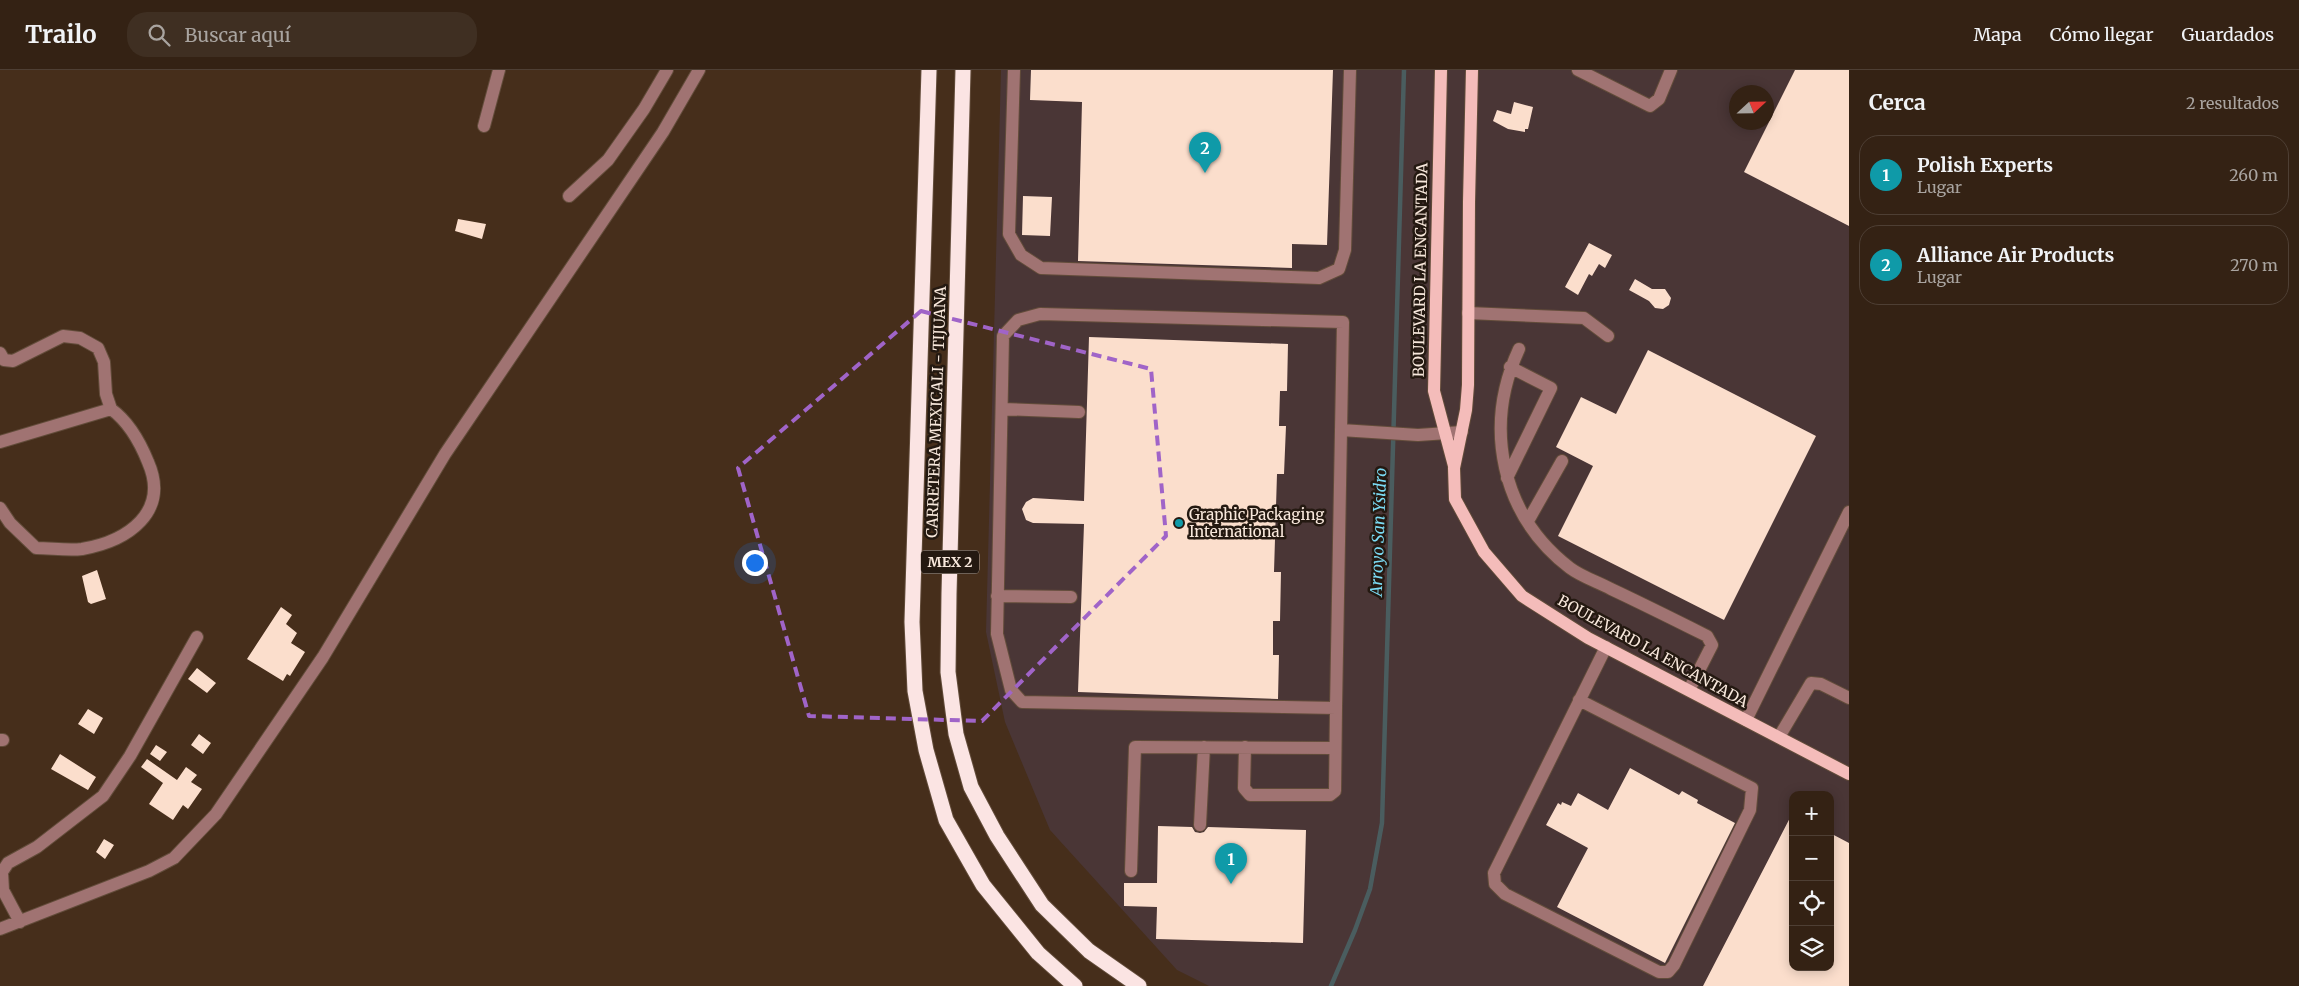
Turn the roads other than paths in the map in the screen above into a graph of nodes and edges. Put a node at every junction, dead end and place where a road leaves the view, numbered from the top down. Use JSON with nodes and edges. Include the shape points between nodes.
{"nodes":[{"id":1,"x":499,"y":70,"type":"edge"},
{"id":2,"x":667,"y":70,"type":"edge"},
{"id":3,"x":700,"y":70,"type":"edge"},
{"id":4,"x":929,"y":70,"type":"edge"},
{"id":5,"x":963,"y":70,"type":"edge"},
{"id":6,"x":1014,"y":70,"type":"edge"},
{"id":7,"x":1350,"y":70,"type":"edge"},
{"id":8,"x":1440,"y":70,"type":"edge"},
{"id":9,"x":1472,"y":70,"type":"edge"},
{"id":10,"x":1578,"y":70,"type":"edge"},
{"id":11,"x":1671,"y":70,"type":"edge"},
{"id":12,"x":484,"y":126,"type":"dead end"},
{"id":13,"x":569,"y":196,"type":"dead end"},
{"id":14,"x":1468,"y":313,"type":"junction"},
{"id":15,"x":1608,"y":336,"type":"dead end"},
{"id":16,"x":1518,"y":349,"type":"dead end"},
{"id":17,"x":0,"y":353,"type":"edge"},
{"id":18,"x":1510,"y":367,"type":"junction"},
{"id":19,"x":112,"y":409,"type":"junction"},
{"id":20,"x":1002,"y":409,"type":"junction"},
{"id":21,"x":1079,"y":412,"type":"dead end"},
{"id":22,"x":1341,"y":430,"type":"junction"},
{"id":23,"x":1462,"y":432,"type":"junction"},
{"id":24,"x":1445,"y":434,"type":"junction"},
{"id":25,"x":0,"y":442,"type":"edge"},
{"id":26,"x":1562,"y":461,"type":"dead end"},
{"id":27,"x":1454,"y":468,"type":"junction"},
{"id":28,"x":1507,"y":478,"type":"junction"},
{"id":29,"x":0,"y":508,"type":"edge"},
{"id":30,"x":1849,"y":512,"type":"edge"},
{"id":31,"x":1528,"y":521,"type":"junction"},
{"id":32,"x":997,"y":596,"type":"junction"},
{"id":33,"x":1071,"y":597,"type":"dead end"},
{"id":34,"x":197,"y":638,"type":"dead end"},
{"id":35,"x":1606,"y":647,"type":"junction"},
{"id":36,"x":1689,"y":690,"type":"junction"},
{"id":37,"x":1849,"y":698,"type":"edge"},
{"id":38,"x":1580,"y":700,"type":"junction"},
{"id":39,"x":1336,"y":708,"type":"junction"},
{"id":40,"x":1746,"y":720,"type":"junction"},
{"id":41,"x":1779,"y":737,"type":"junction"},
{"id":42,"x":1204,"y":747,"type":"junction"},
{"id":43,"x":1245,"y":748,"type":"junction"},
{"id":44,"x":1335,"y":748,"type":"junction"},
{"id":45,"x":1849,"y":774,"type":"edge"},
{"id":46,"x":1200,"y":825,"type":"dead end"},
{"id":47,"x":1131,"y":870,"type":"dead end"},
{"id":48,"x":20,"y":922,"type":"junction"},
{"id":49,"x":0,"y":929,"type":"edge"},
{"id":50,"x":1075,"y":986,"type":"edge"},
{"id":51,"x":1140,"y":986,"type":"edge"}],
"edges":[{"from":1,"to":12,"type":"street"},
{"from":2,"to":13,"type":"street","via":[[608,160]]},
{"from":3,"to":48,"type":"street","via":[[663,132],[445,454],[323,657],[216,814],[174,858],[149,872]]},
{"from":4,"to":50,"type":"highway","name":"CARRETERA MEXICALI - TIJUANA","number":"MEX 2","via":[[912,622],[915,690],[926,750],[946,820],[983,886],[1038,953]]},
{"from":5,"to":51,"type":"highway","name":"CARRETERA MEXICALI - TIJUANA","number":"MEX 2","via":[[948,672],[956,734],[971,787],[997,836],[1042,905],[1089,951]]},
{"from":6,"to":7,"type":"street","via":[[1009,234],[1021,255],[1041,268],[1319,278],[1339,268],[1345,250]]},
{"from":8,"to":24,"type":"main road","name":"BOULEVARD LA ENCANTADA","via":[[1434,391]]},
{"from":9,"to":14,"type":"main road","name":"BOULEVARD LA ENCANTADA"},
{"from":10,"to":11,"type":"street","via":[[1650,106],[1659,99]]},
{"from":14,"to":15,"type":"street","via":[[1584,318]]},
{"from":14,"to":23,"type":"main road","name":"BOULEVARD LA ENCANTADA","via":[[1468,385]]},
{"from":16,"to":18,"type":"street"},
{"from":17,"to":19,"type":"street","via":[[4,360],[13,362],[63,336],[80,338],[98,348],[104,362],[106,394]]},
{"from":18,"to":28,"type":"street","via":[[1502,398],[1501,448]]},
{"from":18,"to":28,"type":"street","via":[[1551,388]]},
{"from":19,"to":25,"type":"street"},
{"from":19,"to":29,"type":"street","via":[[125,420],[155,477],[154,501],[129,533],[107,543],[80,549],[36,548],[10,523]]},
{"from":20,"to":21,"type":"street"},
{"from":20,"to":22,"type":"street","via":[[1004,336],[1018,320],[1040,314],[1343,322]]},
{"from":20,"to":32,"type":"street"},
{"from":22,"to":24,"type":"street"},
{"from":22,"to":39,"type":"street"},
{"from":23,"to":24,"type":"street"},
{"from":23,"to":27,"type":"main road","name":"BOULEVARD LA ENCANTADA"},
{"from":24,"to":27,"type":"main road","name":"BOULEVARD LA ENCANTADA"},
{"from":26,"to":31,"type":"street"},
{"from":27,"to":35,"type":"main road","name":"BOULEVARD LA ENCANTADA","via":[[1455,499],[1484,552],[1522,596]]},
{"from":28,"to":31,"type":"street"},
{"from":30,"to":40,"type":"street"},
{"from":31,"to":36,"type":"street","via":[[1542,542],[1572,569],[1707,636],[1712,644]]},
{"from":32,"to":33,"type":"street"},
{"from":32,"to":39,"type":"street","via":[[996,634],[1011,690],[1022,702]]},
{"from":34,"to":48,"type":"street","via":[[130,756],[102,796],[37,847],[8,862],[2,872],[3,890]]},
{"from":35,"to":36,"type":"main road","name":"BOULEVARD LA ENCANTADA"},
{"from":35,"to":38,"type":"street"},
{"from":36,"to":40,"type":"main road","name":"BOULEVARD LA ENCANTADA"},
{"from":37,"to":41,"type":"street","via":[[1821,684],[1811,683]]},
{"from":38,"to":38,"type":"street","via":[[1494,873],[1495,884],[1513,899],[1659,972],[1668,972],[1750,810],[1752,788]]},
{"from":39,"to":44,"type":"street"},
{"from":40,"to":41,"type":"main road","name":"BOULEVARD LA ENCANTADA"},
{"from":41,"to":45,"type":"main road","name":"BOULEVARD LA ENCANTADA"},
{"from":42,"to":43,"type":"street"},
{"from":42,"to":46,"type":"street"},
{"from":42,"to":47,"type":"street","via":[[1135,747]]},
{"from":43,"to":44,"type":"street"},
{"from":43,"to":44,"type":"street","via":[[1244,788],[1250,795],[1323,797],[1335,791]]},
{"from":48,"to":49,"type":"street"}]}
